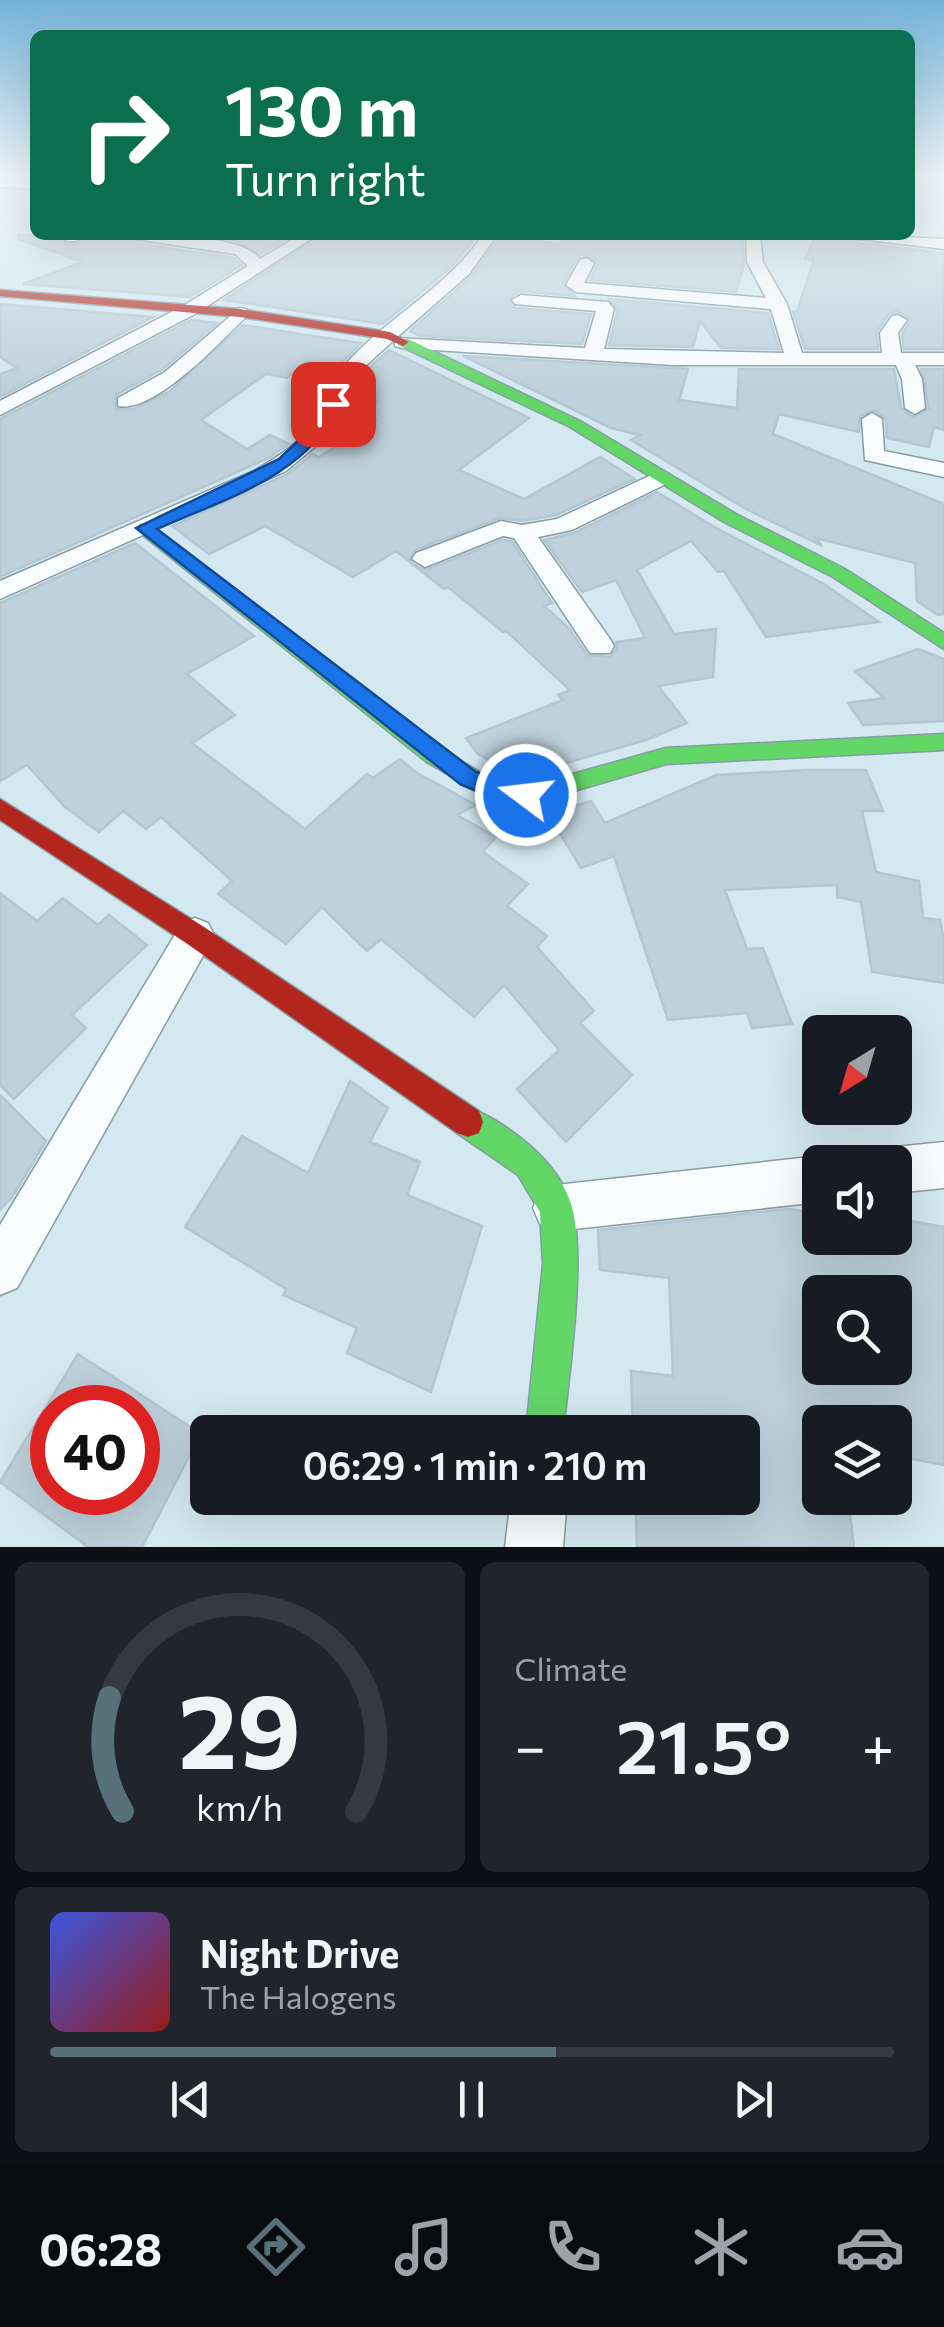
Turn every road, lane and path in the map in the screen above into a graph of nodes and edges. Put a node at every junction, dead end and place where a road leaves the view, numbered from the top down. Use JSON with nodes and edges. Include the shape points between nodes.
{"nodes":[{"id":1,"x":220,"y":247,"type":"edge"},
{"id":2,"x":290,"y":247,"type":"edge"},
{"id":3,"x":484,"y":247,"type":"edge"},
{"id":4,"x":754,"y":247,"type":"edge"},
{"id":5,"x":586,"y":264,"type":"dead end"},
{"id":6,"x":257,"y":268,"type":"junction"},
{"id":7,"x":0,"y":294,"type":"edge"},
{"id":8,"x":520,"y":300,"type":"dead end"},
{"id":9,"x":778,"y":304,"type":"junction"},
{"id":10,"x":189,"y":310,"type":"junction"},
{"id":11,"x":240,"y":313,"type":"junction"},
{"id":12,"x":898,"y":320,"type":"dead end"},
{"id":13,"x":396,"y":339,"type":"junction"},
{"id":14,"x":505,"y":348,"type":"junction"},
{"id":15,"x":594,"y":354,"type":"junction"},
{"id":16,"x":897,"y":359,"type":"junction"},
{"id":17,"x":944,"y":359,"type":"edge"},
{"id":18,"x":795,"y":360,"type":"junction"},
{"id":19,"x":478,"y":377,"type":"junction"},
{"id":20,"x":126,"y":402,"type":"dead end"},
{"id":21,"x":915,"y":408,"type":"dead end"},
{"id":22,"x":0,"y":409,"type":"edge"},
{"id":23,"x":872,"y":419,"type":"dead end"},
{"id":24,"x":944,"y":470,"type":"edge"},
{"id":25,"x":662,"y":477,"type":"junction"},
{"id":26,"x":145,"y":528,"type":"junction"},
{"id":27,"x":522,"y":532,"type":"junction"},
{"id":28,"x":425,"y":560,"type":"dead end"},
{"id":29,"x":0,"y":591,"type":"edge"},
{"id":30,"x":944,"y":642,"type":"edge"},
{"id":31,"x":600,"y":646,"type":"dead end"},
{"id":32,"x":944,"y":742,"type":"edge"},
{"id":33,"x":0,"y":808,"type":"edge"},
{"id":34,"x":195,"y":935,"type":"junction"},
{"id":35,"x":944,"y":1165,"type":"edge"},
{"id":36,"x":912,"y":1168,"type":"edge"},
{"id":37,"x":802,"y":1181,"type":"edge"},
{"id":38,"x":556,"y":1208,"type":"junction"},
{"id":39,"x":0,"y":1271,"type":"edge"},
{"id":40,"x":547,"y":1415,"type":"edge"},
{"id":41,"x":537,"y":1515,"type":"edge"},
{"id":42,"x":534,"y":1547,"type":"edge"}],
"edges":[{"from":1,"to":6,"type":"street","via":[[251,256]]},
{"from":2,"to":6,"type":"street"},
{"from":3,"to":13,"type":"street"},
{"from":4,"to":9,"type":"street"},
{"from":5,"to":9,"type":"street","via":[[576,287]]},
{"from":6,"to":10,"type":"street"},
{"from":7,"to":10,"type":"street"},
{"from":8,"to":15,"type":"street","via":[[602,306]]},
{"from":9,"to":18,"type":"street"},
{"from":10,"to":11,"type":"street"},
{"from":10,"to":22,"type":"street"},
{"from":11,"to":13,"type":"street"},
{"from":11,"to":20,"type":"street","via":[[172,376]]},
{"from":12,"to":16,"type":"street","via":[[888,334]]},
{"from":13,"to":14,"type":"street"},
{"from":13,"to":19,"type":"street"},
{"from":13,"to":26,"type":"street","via":[[359,361],[323,425],[285,462]]},
{"from":14,"to":15,"type":"street"},
{"from":14,"to":19,"type":"street"},
{"from":15,"to":18,"type":"street"},
{"from":16,"to":17,"type":"street"},
{"from":16,"to":18,"type":"street"},
{"from":16,"to":21,"type":"street","via":[[912,379]]},
{"from":19,"to":25,"type":"street","via":[[576,424]]},
{"from":23,"to":24,"type":"street","via":[[873,455]]},
{"from":25,"to":27,"type":"street","via":[[564,525]]},
{"from":25,"to":30,"type":"street","via":[[839,574]]},
{"from":26,"to":29,"type":"street"},
{"from":26,"to":32,"type":"street","via":[[425,747],[492,788],[542,793],[666,756]]},
{"from":27,"to":28,"type":"street","via":[[501,528]]},
{"from":27,"to":31,"type":"street"},
{"from":33,"to":34,"type":"street"},
{"from":34,"to":38,"type":"street","via":[[530,1164]]},
{"from":34,"to":39,"type":"street"},
{"from":35,"to":36,"type":"street"},
{"from":37,"to":38,"type":"street"},
{"from":38,"to":40,"type":"street","via":[[560,1264]]},
{"from":41,"to":42,"type":"street"}]}
